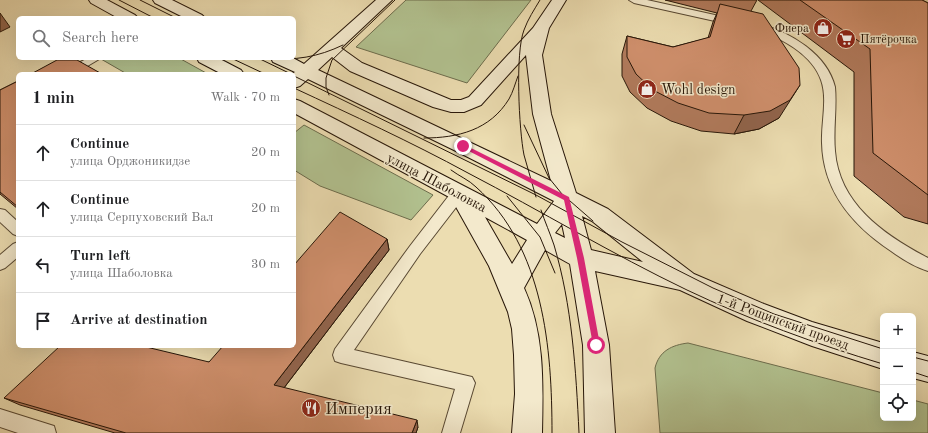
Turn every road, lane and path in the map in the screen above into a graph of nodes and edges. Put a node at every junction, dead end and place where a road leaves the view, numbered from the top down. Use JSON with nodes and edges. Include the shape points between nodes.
{"nodes":[{"id":1,"x":96,"y":0,"type":"edge"},
{"id":2,"x":160,"y":0,"type":"edge"},
{"id":3,"x":385,"y":0,"type":"edge"},
{"id":4,"x":559,"y":0,"type":"edge"},
{"id":5,"x":634,"y":0,"type":"edge"},
{"id":6,"x":126,"y":16,"type":"edge"},
{"id":7,"x":193,"y":16,"type":"edge"},
{"id":8,"x":541,"y":28,"type":"junction"},
{"id":9,"x":331,"y":48,"type":"junction"},
{"id":10,"x":92,"y":60,"type":"edge"},
{"id":11,"x":209,"y":60,"type":"edge"},
{"id":12,"x":281,"y":60,"type":"edge"},
{"id":13,"x":70,"y":72,"type":"edge"},
{"id":14,"x":232,"y":72,"type":"edge"},
{"id":15,"x":294,"y":72,"type":"edge"},
{"id":16,"x":300,"y":77,"type":"edge"},
{"id":17,"x":296,"y":106,"type":"edge"},
{"id":18,"x":459,"y":193,"type":"junction"},
{"id":19,"x":567,"y":199,"type":"junction"},
{"id":20,"x":0,"y":214,"type":"edge"},
{"id":21,"x":16,"y":228,"type":"edge"},
{"id":22,"x":540,"y":237,"type":"junction"},
{"id":23,"x":16,"y":250,"type":"edge"},
{"id":24,"x":581,"y":258,"type":"junction"},
{"id":25,"x":0,"y":264,"type":"edge"},
{"id":26,"x":928,"y":265,"type":"edge"},
{"id":27,"x":685,"y":281,"type":"junction"},
{"id":28,"x":512,"y":287,"type":"junction"},
{"id":29,"x":880,"y":355,"type":"edge"},
{"id":30,"x":916,"y":366,"type":"edge"},
{"id":31,"x":928,"y":369,"type":"edge"},
{"id":32,"x":0,"y":418,"type":"edge"},
{"id":33,"x":47,"y":433,"type":"edge"},
{"id":34,"x":451,"y":433,"type":"edge"},
{"id":35,"x":527,"y":433,"type":"edge"},
{"id":36,"x":600,"y":433,"type":"edge"}],
"edges":[{"from":1,"to":6,"type":"main road"},
{"from":2,"to":7,"type":"main road"},
{"from":3,"to":9,"type":"main road"},
{"from":4,"to":8,"type":"main road"},
{"from":5,"to":26,"type":"lane","via":[[765,29],[795,44],[815,61],[824,72],[830,92],[827,137],[829,162],[837,188],[856,213],[886,240]]},
{"from":8,"to":9,"type":"main road","via":[[476,101],[464,106],[451,106],[356,67]]},
{"from":8,"to":19,"type":"main road","via":[[534,55],[542,114]]},
{"from":9,"to":16,"type":"main road"},
{"from":10,"to":13,"type":"lane"},
{"from":11,"to":14,"type":"main road"},
{"from":12,"to":15,"type":"main road"},
{"from":16,"to":19,"type":"main road","via":[[463,146]]},
{"from":17,"to":18,"type":"main road","name":"улица Шаболовка"},
{"from":18,"to":22,"type":"main road","name":"улица Шаболовка"},
{"from":18,"to":28,"type":"main road"},
{"from":18,"to":34,"type":"lane","via":[[341,355],[466,383]]},
{"from":19,"to":22,"type":"main road"},
{"from":19,"to":24,"type":"main road"},
{"from":19,"to":27,"type":"main road","name":"1-й Рощинский проезд","via":[[600,215]]},
{"from":20,"to":21,"type":"lane"},
{"from":22,"to":24,"type":"main road","name":"улица Шаболовка"},
{"from":22,"to":28,"type":"main road"},
{"from":23,"to":25,"type":"lane"},
{"from":24,"to":27,"type":"main road","name":"1-й Рощинский проезд"},
{"from":24,"to":36,"type":"main road","via":[[596,345]]},
{"from":27,"to":29,"type":"main road","name":"1-й Рощинский проезд","via":[[756,313]]},
{"from":28,"to":35,"type":"main road","via":[[525,328]]},
{"from":30,"to":31,"type":"main road"},
{"from":32,"to":33,"type":"lane"}]}
